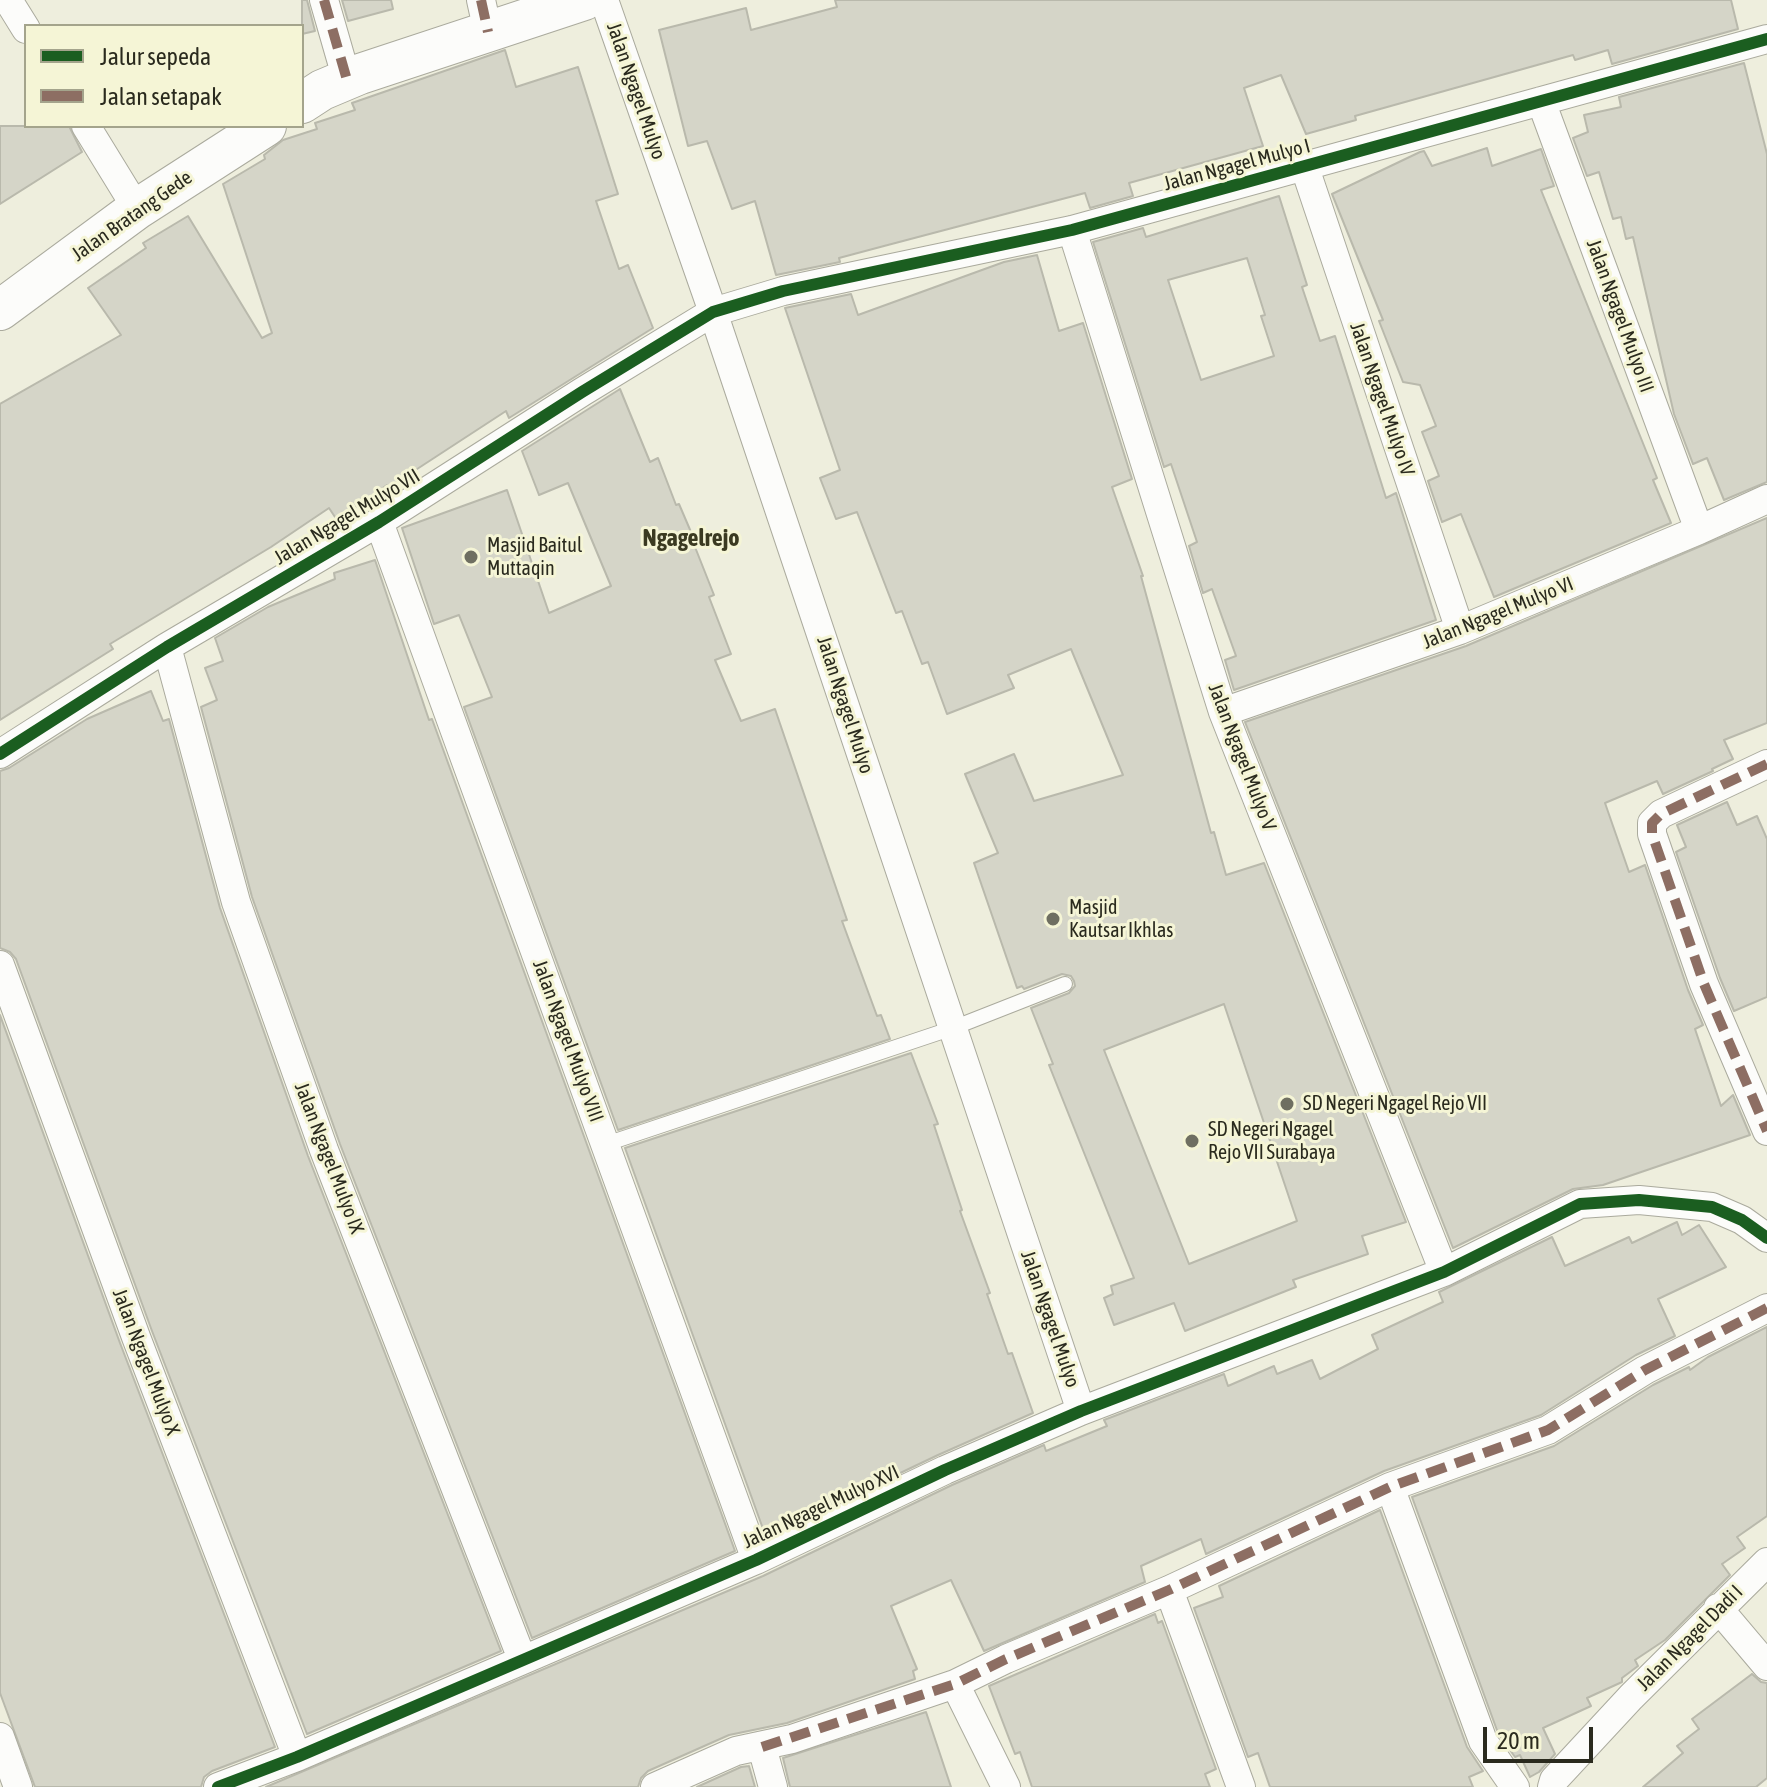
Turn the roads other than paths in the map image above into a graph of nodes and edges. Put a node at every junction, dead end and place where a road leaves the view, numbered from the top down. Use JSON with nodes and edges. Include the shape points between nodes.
{"nodes":[{"id":1,"x":8,"y":0,"type":"edge"},
{"id":2,"x":324,"y":0,"type":"edge"},
{"id":3,"x":584,"y":0,"type":"edge"},
{"id":4,"x":604,"y":0,"type":"edge"},
{"id":5,"x":484,"y":16,"type":"edge"},
{"id":6,"x":24,"y":26,"type":"edge"},
{"id":7,"x":1767,"y":39,"type":"edge"},
{"id":8,"x":347,"y":80,"type":"junction"},
{"id":9,"x":1541,"y":101,"type":"junction"},
{"id":10,"x":304,"y":102,"type":"edge"},
{"id":11,"x":87,"y":128,"type":"edge"},
{"id":12,"x":263,"y":128,"type":"edge"},
{"id":13,"x":1305,"y":168,"type":"junction"},
{"id":14,"x":137,"y":209,"type":"junction"},
{"id":15,"x":1072,"y":230,"type":"junction"},
{"id":16,"x":0,"y":310,"type":"edge"},
{"id":17,"x":713,"y":312,"type":"junction"},
{"id":18,"x":1767,"y":499,"type":"edge"},
{"id":19,"x":379,"y":522,"type":"junction"},
{"id":20,"x":1699,"y":530,"type":"junction"},
{"id":21,"x":1460,"y":630,"type":"junction"},
{"id":22,"x":167,"y":647,"type":"junction"},
{"id":23,"x":1223,"y":712,"type":"junction"},
{"id":24,"x":0,"y":754,"type":"edge"},
{"id":25,"x":1767,"y":764,"type":"edge"},
{"id":26,"x":0,"y":965,"type":"edge"},
{"id":27,"x":1065,"y":984,"type":"dead end"},
{"id":28,"x":953,"y":1028,"type":"junction"},
{"id":29,"x":1767,"y":1131,"type":"edge"},
{"id":30,"x":606,"y":1144,"type":"junction"},
{"id":31,"x":1767,"y":1238,"type":"edge"},
{"id":32,"x":1444,"y":1272,"type":"junction"},
{"id":33,"x":1767,"y":1308,"type":"edge"},
{"id":34,"x":1081,"y":1411,"type":"junction"},
{"id":35,"x":1390,"y":1487,"type":"junction"},
{"id":36,"x":756,"y":1560,"type":"junction"},
{"id":37,"x":1767,"y":1562,"type":"edge"},
{"id":38,"x":1169,"y":1590,"type":"junction"},
{"id":39,"x":1718,"y":1608,"type":"junction"},
{"id":40,"x":522,"y":1659,"type":"junction"},
{"id":41,"x":1767,"y":1666,"type":"edge"},
{"id":42,"x":955,"y":1684,"type":"junction"},
{"id":43,"x":0,"y":1737,"type":"edge"},
{"id":44,"x":762,"y":1747,"type":"junction"},
{"id":45,"x":297,"y":1757,"type":"junction"},
{"id":46,"x":1555,"y":1785,"type":"edge"},
{"id":47,"x":18,"y":1787,"type":"edge"},
{"id":48,"x":218,"y":1787,"type":"edge"},
{"id":49,"x":655,"y":1787,"type":"edge"},
{"id":50,"x":773,"y":1787,"type":"edge"},
{"id":51,"x":1006,"y":1787,"type":"edge"},
{"id":52,"x":1241,"y":1787,"type":"edge"},
{"id":53,"x":1515,"y":1787,"type":"edge"}],
"edges":[{"from":1,"to":6,"type":"street"},
{"from":2,"to":8,"type":"street"},
{"from":3,"to":5,"type":"main road"},
{"from":4,"to":17,"type":"street","name":"Jalan Ngagel Mulyo"},
{"from":5,"to":8,"type":"main road"},
{"from":7,"to":9,"type":"street","name":"Jalan Ngagel Mulyo I"},
{"from":8,"to":10,"type":"main road"},
{"from":9,"to":13,"type":"street","name":"Jalan Ngagel Mulyo I"},
{"from":9,"to":20,"type":"street","name":"Jalan Ngagel Mulyo III"},
{"from":11,"to":14,"type":"street"},
{"from":12,"to":14,"type":"main road","name":"Jalan Bratang Gede"},
{"from":13,"to":15,"type":"street","name":"Jalan Ngagel Mulyo I"},
{"from":13,"to":21,"type":"street","name":"Jalan Ngagel Mulyo IV"},
{"from":14,"to":16,"type":"main road","name":"Jalan Bratang Gede"},
{"from":15,"to":17,"type":"street","name":"Jalan Ngagel Mulyo I","via":[[783,291]]},
{"from":15,"to":23,"type":"street","name":"Jalan Ngagel Mulyo V"},
{"from":17,"to":19,"type":"street","name":"Jalan Ngagel Mulyo VII"},
{"from":17,"to":28,"type":"street","name":"Jalan Ngagel Mulyo"},
{"from":18,"to":20,"type":"street","name":"Jalan Ngagel Mulyo VI"},
{"from":19,"to":22,"type":"street","name":"Jalan Ngagel Mulyo VII"},
{"from":19,"to":30,"type":"street","name":"Jalan Ngagel Mulyo VIII"},
{"from":20,"to":21,"type":"street","name":"Jalan Ngagel Mulyo VI"},
{"from":21,"to":23,"type":"street","name":"Jalan Ngagel Mulyo VI"},
{"from":22,"to":24,"type":"street","name":"Jalan Ngagel Mulyo VII"},
{"from":22,"to":40,"type":"street","name":"Jalan Ngagel Mulyo IX","via":[[236,902],[324,1150]]},
{"from":23,"to":32,"type":"street","name":"Jalan Ngagel Mulyo V"},
{"from":25,"to":29,"type":"street","via":[[1661,814],[1652,823],[1652,834],[1704,984]]},
{"from":26,"to":45,"type":"street","name":"Jalan Ngagel Mulyo X"},
{"from":27,"to":28,"type":"lane"},
{"from":28,"to":30,"type":"lane"},
{"from":28,"to":34,"type":"street","name":"Jalan Ngagel Mulyo"},
{"from":30,"to":36,"type":"street","name":"Jalan Ngagel Mulyo VIII"},
{"from":31,"to":32,"type":"street","name":"Jalan Ngagel Mulyo XVI","via":[[1712,1207],[1639,1200],[1580,1204]]},
{"from":32,"to":34,"type":"street","name":"Jalan Ngagel Mulyo XVI"},
{"from":33,"to":35,"type":"street","via":[[1645,1370],[1548,1430]]},
{"from":34,"to":36,"type":"street","name":"Jalan Ngagel Mulyo XVI"},
{"from":35,"to":38,"type":"street"},
{"from":35,"to":53,"type":"street","via":[[1483,1741]]},
{"from":36,"to":40,"type":"street","name":"Jalan Ngagel Mulyo XVI"},
{"from":37,"to":39,"type":"street","name":"Jalan Ngagel Dadi I"},
{"from":38,"to":42,"type":"street"},
{"from":38,"to":52,"type":"street"},
{"from":39,"to":41,"type":"street"},
{"from":39,"to":46,"type":"street","name":"Jalan Ngagel Dadi I"},
{"from":40,"to":45,"type":"street","name":"Jalan Ngagel Mulyo XVI"},
{"from":42,"to":44,"type":"street"},
{"from":42,"to":51,"type":"street"},
{"from":43,"to":47,"type":"street"},
{"from":44,"to":49,"type":"street","via":[[736,1751]]},
{"from":44,"to":50,"type":"street"},
{"from":45,"to":48,"type":"street","name":"Jalan Ngagel Mulyo XVI"}]}
